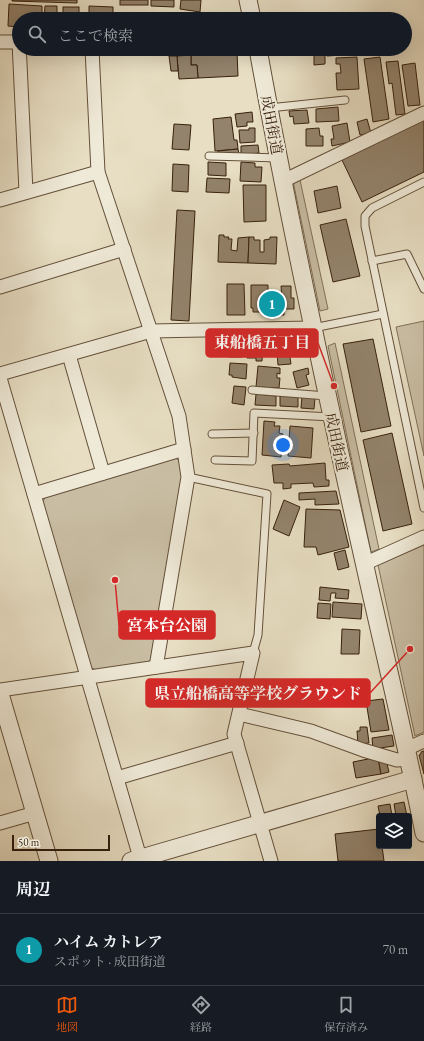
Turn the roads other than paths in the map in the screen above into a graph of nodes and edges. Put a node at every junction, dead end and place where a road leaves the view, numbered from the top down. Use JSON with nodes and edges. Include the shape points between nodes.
{"nodes":[{"id":1,"x":248,"y":0,"type":"edge"},
{"id":2,"x":251,"y":12,"type":"edge"},
{"id":3,"x":0,"y":42,"type":"edge"},
{"id":4,"x":12,"y":42,"type":"edge"},
{"id":5,"x":20,"y":56,"type":"edge"},
{"id":6,"x":92,"y":56,"type":"edge"},
{"id":7,"x":259,"y":56,"type":"edge"},
{"id":8,"x":345,"y":100,"type":"dead end"},
{"id":9,"x":269,"y":108,"type":"junction"},
{"id":10,"x":424,"y":113,"type":"edge"},
{"id":11,"x":209,"y":156,"type":"dead end"},
{"id":12,"x":279,"y":158,"type":"junction"},
{"id":13,"x":98,"y":172,"type":"junction"},
{"id":14,"x":283,"y":181,"type":"junction"},
{"id":15,"x":424,"y":182,"type":"edge"},
{"id":16,"x":26,"y":192,"type":"junction"},
{"id":17,"x":0,"y":200,"type":"edge"},
{"id":18,"x":124,"y":249,"type":"junction"},
{"id":19,"x":372,"y":261,"type":"junction"},
{"id":20,"x":0,"y":287,"type":"edge"},
{"id":21,"x":424,"y":289,"type":"edge"},
{"id":22,"x":383,"y":314,"type":"junction"},
{"id":23,"x":313,"y":328,"type":"junction"},
{"id":24,"x":151,"y":331,"type":"junction"},
{"id":25,"x":69,"y":355,"type":"junction"},
{"id":26,"x":0,"y":374,"type":"edge"},
{"id":27,"x":0,"y":378,"type":"edge"},
{"id":28,"x":252,"y":390,"type":"dead end"},
{"id":29,"x":327,"y":396,"type":"junction"},
{"id":30,"x":332,"y":417,"type":"junction"},
{"id":31,"x":254,"y":433,"type":"junction"},
{"id":32,"x":212,"y":434,"type":"dead end"},
{"id":33,"x":184,"y":449,"type":"junction"},
{"id":34,"x":215,"y":460,"type":"dead end"},
{"id":35,"x":103,"y":473,"type":"junction"},
{"id":36,"x":188,"y":477,"type":"junction"},
{"id":37,"x":34,"y":494,"type":"junction"},
{"id":38,"x":424,"y":508,"type":"edge"},
{"id":39,"x":424,"y":536,"type":"edge"},
{"id":40,"x":364,"y":564,"type":"junction"},
{"id":41,"x":253,"y":653,"type":"junction"},
{"id":42,"x":156,"y":667,"type":"junction"},
{"id":43,"x":87,"y":677,"type":"junction"},
{"id":44,"x":0,"y":690,"type":"edge"},
{"id":45,"x":0,"y":694,"type":"edge"},
{"id":46,"x":239,"y":714,"type":"junction"},
{"id":47,"x":424,"y":741,"type":"edge"},
{"id":48,"x":237,"y":743,"type":"junction"},
{"id":49,"x":407,"y":754,"type":"junction"},
{"id":50,"x":116,"y":778,"type":"junction"},
{"id":51,"x":413,"y":780,"type":"junction"},
{"id":52,"x":35,"y":813,"type":"junction"},
{"id":53,"x":0,"y":823,"type":"edge"},
{"id":54,"x":261,"y":824,"type":"junction"},
{"id":55,"x":424,"y":833,"type":"edge"},
{"id":56,"x":137,"y":860,"type":"edge"},
{"id":57,"x":49,"y":861,"type":"edge"},
{"id":58,"x":272,"y":861,"type":"edge"}],
"edges":[{"from":1,"to":2,"type":"street"},
{"from":3,"to":4,"type":"street"},
{"from":5,"to":16,"type":"street"},
{"from":6,"to":13,"type":"street"},
{"from":7,"to":9,"type":"street","name":"成田街道"},
{"from":8,"to":9,"type":"lane"},
{"from":9,"to":12,"type":"street","name":"成田街道"},
{"from":10,"to":14,"type":"street"},
{"from":11,"to":12,"type":"lane"},
{"from":12,"to":14,"type":"street","name":"成田街道"},
{"from":13,"to":16,"type":"street"},
{"from":13,"to":18,"type":"street"},
{"from":14,"to":23,"type":"street","name":"成田街道"},
{"from":15,"to":19,"type":"lane","via":[[372,208],[365,216]]},
{"from":16,"to":17,"type":"street"},
{"from":18,"to":20,"type":"street"},
{"from":18,"to":24,"type":"street"},
{"from":19,"to":21,"type":"lane","via":[[407,254]]},
{"from":19,"to":22,"type":"lane"},
{"from":22,"to":23,"type":"lane"},
{"from":22,"to":38,"type":"lane"},
{"from":23,"to":24,"type":"street"},
{"from":23,"to":29,"type":"street","name":"成田街道"},
{"from":24,"to":25,"type":"street"},
{"from":24,"to":33,"type":"street","via":[[179,416]]},
{"from":25,"to":26,"type":"street"},
{"from":25,"to":35,"type":"street"},
{"from":27,"to":37,"type":"street"},
{"from":28,"to":29,"type":"lane"},
{"from":29,"to":30,"type":"street","name":"成田街道"},
{"from":30,"to":31,"type":"lane","via":[[254,413]]},
{"from":30,"to":40,"type":"street","name":"成田街道"},
{"from":31,"to":32,"type":"lane"},
{"from":31,"to":34,"type":"lane","via":[[252,461]]},
{"from":33,"to":35,"type":"street"},
{"from":33,"to":36,"type":"street"},
{"from":35,"to":37,"type":"street"},
{"from":36,"to":41,"type":"lane","via":[[267,494],[258,634]]},
{"from":36,"to":42,"type":"street"},
{"from":37,"to":43,"type":"street"},
{"from":39,"to":40,"type":"street"},
{"from":40,"to":49,"type":"street","name":"成田街道"},
{"from":41,"to":42,"type":"street"},
{"from":41,"to":46,"type":"street"},
{"from":42,"to":43,"type":"street"},
{"from":43,"to":44,"type":"street"},
{"from":43,"to":50,"type":"street"},
{"from":45,"to":52,"type":"street"},
{"from":46,"to":48,"type":"street","via":[[234,734]]},
{"from":46,"to":49,"type":"street","via":[[311,731],[398,760]]},
{"from":47,"to":49,"type":"street"},
{"from":48,"to":50,"type":"street"},
{"from":48,"to":54,"type":"street"},
{"from":49,"to":51,"type":"street","name":"成田街道"},
{"from":50,"to":56,"type":"street"},
{"from":51,"to":54,"type":"street"},
{"from":51,"to":55,"type":"street","name":"成田街道"},
{"from":52,"to":53,"type":"street"},
{"from":52,"to":57,"type":"street"},
{"from":54,"to":56,"type":"street"},
{"from":54,"to":58,"type":"street"}]}
